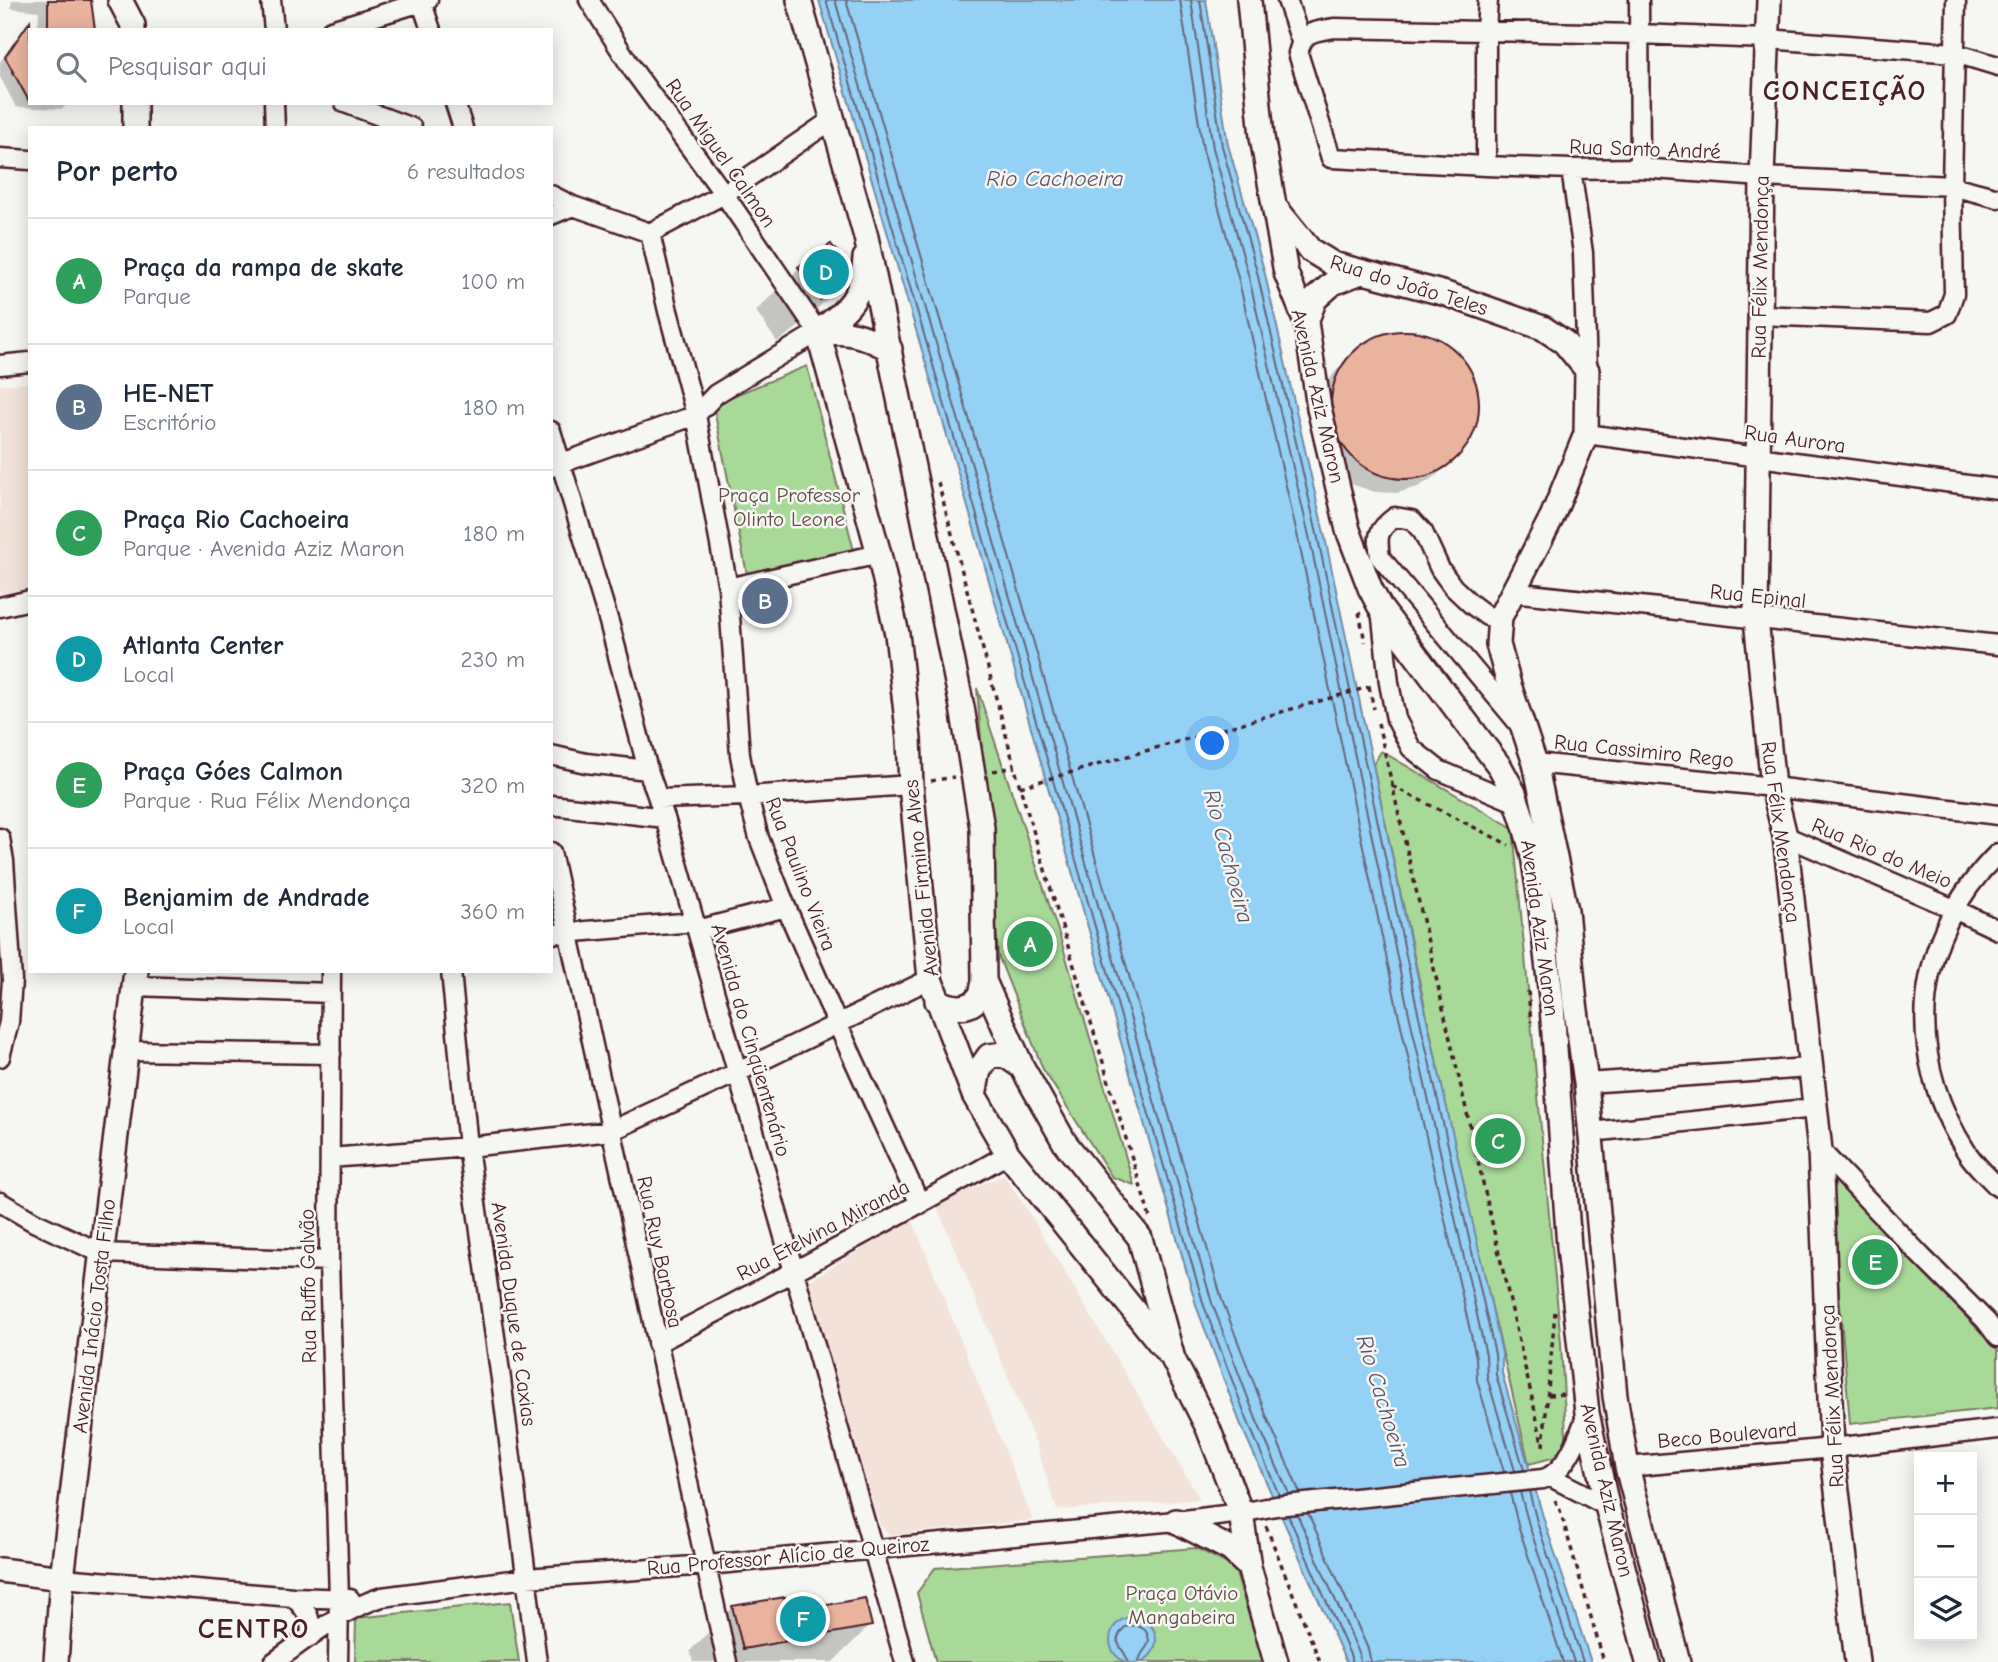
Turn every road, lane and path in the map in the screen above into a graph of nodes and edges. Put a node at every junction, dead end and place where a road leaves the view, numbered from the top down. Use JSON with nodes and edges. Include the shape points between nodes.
{"nodes":[{"id":1,"x":120,"y":0,"type":"edge"},
{"id":2,"x":133,"y":0,"type":"edge"},
{"id":3,"x":271,"y":0,"type":"edge"},
{"id":4,"x":589,"y":0,"type":"edge"},
{"id":5,"x":799,"y":0,"type":"edge"},
{"id":6,"x":1250,"y":0,"type":"edge"},
{"id":7,"x":1287,"y":0,"type":"edge"},
{"id":8,"x":1488,"y":0,"type":"edge"},
{"id":9,"x":1639,"y":0,"type":"edge"},
{"id":10,"x":1769,"y":0,"type":"edge"},
{"id":11,"x":1956,"y":0,"type":"edge"},
{"id":12,"x":424,"y":1,"type":"edge"},
{"id":13,"x":133,"y":28,"type":"edge"},
{"id":14,"x":274,"y":28,"type":"edge"},
{"id":15,"x":337,"y":28,"type":"edge"},
{"id":16,"x":431,"y":28,"type":"edge"},
{"id":17,"x":1486,"y":30,"type":"junction"},
{"id":18,"x":1638,"y":34,"type":"junction"},
{"id":19,"x":1767,"y":39,"type":"junction"},
{"id":20,"x":1301,"y":41,"type":"junction"},
{"id":21,"x":1955,"y":54,"type":"junction"},
{"id":22,"x":1998,"y":65,"type":"edge"},
{"id":23,"x":135,"y":105,"type":"edge"},
{"id":24,"x":277,"y":105,"type":"edge"},
{"id":25,"x":350,"y":105,"type":"edge"},
{"id":26,"x":456,"y":105,"type":"edge"},
{"id":27,"x":833,"y":119,"type":"junction"},
{"id":28,"x":135,"y":126,"type":"edge"},
{"id":29,"x":275,"y":126,"type":"edge"},
{"id":30,"x":407,"y":126,"type":"edge"},
{"id":31,"x":462,"y":126,"type":"edge"},
{"id":32,"x":0,"y":158,"type":"edge"},
{"id":33,"x":28,"y":160,"type":"edge"},
{"id":34,"x":1486,"y":166,"type":"junction"},
{"id":35,"x":1640,"y":168,"type":"junction"},
{"id":36,"x":1571,"y":169,"type":"junction"},
{"id":37,"x":1762,"y":177,"type":"junction"},
{"id":38,"x":1952,"y":186,"type":"junction"},
{"id":39,"x":724,"y":194,"type":"junction"},
{"id":40,"x":553,"y":196,"type":"edge"},
{"id":41,"x":1998,"y":198,"type":"edge"},
{"id":42,"x":1273,"y":204,"type":"junction"},
{"id":43,"x":573,"y":206,"type":"junction"},
{"id":44,"x":553,"y":214,"type":"edge"},
{"id":45,"x":650,"y":233,"type":"junction"},
{"id":46,"x":866,"y":237,"type":"junction"},
{"id":47,"x":1360,"y":272,"type":"junction"},
{"id":48,"x":1759,"y":315,"type":"junction"},
{"id":49,"x":1306,"y":322,"type":"junction"},
{"id":50,"x":818,"y":332,"type":"junction"},
{"id":51,"x":890,"y":349,"type":"junction"},
{"id":52,"x":28,"y":362,"type":"edge"},
{"id":53,"x":0,"y":365,"type":"edge"},
{"id":54,"x":1587,"y":370,"type":"junction"},
{"id":55,"x":696,"y":415,"type":"junction"},
{"id":56,"x":1586,"y":434,"type":"junction"},
{"id":57,"x":553,"y":445,"type":"edge"},
{"id":58,"x":1757,"y":456,"type":"junction"},
{"id":59,"x":556,"y":466,"type":"edge"},
{"id":60,"x":936,"y":471,"type":"dead end"},
{"id":61,"x":1998,"y":489,"type":"edge"},
{"id":62,"x":879,"y":554,"type":"junction"},
{"id":63,"x":728,"y":589,"type":"junction"},
{"id":64,"x":1512,"y":592,"type":"junction"},
{"id":65,"x":28,"y":600,"type":"edge"},
{"id":66,"x":0,"y":607,"type":"edge"},
{"id":67,"x":1381,"y":609,"type":"junction"},
{"id":68,"x":1500,"y":617,"type":"junction"},
{"id":69,"x":1756,"y":619,"type":"junction"},
{"id":70,"x":1998,"y":645,"type":"edge"},
{"id":71,"x":1389,"y":683,"type":"junction"},
{"id":72,"x":1369,"y":687,"type":"junction"},
{"id":73,"x":1521,"y":726,"type":"junction"},
{"id":74,"x":553,"y":755,"type":"edge"},
{"id":75,"x":1535,"y":763,"type":"junction"},
{"id":76,"x":648,"y":770,"type":"junction"},
{"id":77,"x":911,"y":785,"type":"junction"},
{"id":78,"x":1392,"y":786,"type":"junction"},
{"id":79,"x":1020,"y":787,"type":"junction"},
{"id":80,"x":1773,"y":787,"type":"junction"},
{"id":81,"x":748,"y":796,"type":"junction"},
{"id":82,"x":658,"y":799,"type":"junction"},
{"id":83,"x":1517,"y":803,"type":"junction"},
{"id":84,"x":553,"y":805,"type":"edge"},
{"id":85,"x":1998,"y":815,"type":"edge"},
{"id":86,"x":665,"y":818,"type":"junction"},
{"id":87,"x":1785,"y":836,"type":"junction"},
{"id":88,"x":1513,"y":837,"type":"dead end"},
{"id":89,"x":0,"y":838,"type":"edge"},
{"id":90,"x":1998,"y":853,"type":"edge"},
{"id":91,"x":553,"y":861,"type":"edge"},
{"id":92,"x":786,"y":907,"type":"junction"},
{"id":93,"x":1954,"y":909,"type":"junction"},
{"id":94,"x":696,"y":926,"type":"junction"},
{"id":95,"x":1998,"y":930,"type":"edge"},
{"id":96,"x":570,"y":933,"type":"junction"},
{"id":97,"x":553,"y":934,"type":"edge"},
{"id":98,"x":331,"y":973,"type":"edge"},
{"id":99,"x":451,"y":973,"type":"edge"},
{"id":100,"x":135,"y":979,"type":"edge"},
{"id":101,"x":930,"y":979,"type":"junction"},
{"id":102,"x":984,"y":981,"type":"junction"},
{"id":103,"x":1528,"y":991,"type":"dead end"},
{"id":104,"x":331,"y":993,"type":"junction"},
{"id":105,"x":937,"y":1001,"type":"junction"},
{"id":106,"x":836,"y":1023,"type":"junction"},
{"id":107,"x":1532,"y":1029,"type":"dead end"},
{"id":108,"x":126,"y":1051,"type":"junction"},
{"id":109,"x":331,"y":1054,"type":"junction"},
{"id":110,"x":0,"y":1057,"type":"edge"},
{"id":111,"x":1022,"y":1067,"type":"junction"},
{"id":112,"x":1809,"y":1068,"type":"junction"},
{"id":113,"x":736,"y":1073,"type":"junction"},
{"id":114,"x":1586,"y":1083,"type":"junction"},
{"id":115,"x":974,"y":1095,"type":"junction"},
{"id":116,"x":1815,"y":1108,"type":"junction"},
{"id":117,"x":611,"y":1131,"type":"junction"},
{"id":118,"x":1591,"y":1132,"type":"junction"},
{"id":119,"x":468,"y":1147,"type":"junction"},
{"id":120,"x":1820,"y":1150,"type":"junction"},
{"id":121,"x":1007,"y":1154,"type":"junction"},
{"id":122,"x":330,"y":1158,"type":"junction"},
{"id":123,"x":1998,"y":1187,"type":"edge"},
{"id":124,"x":0,"y":1202,"type":"edge"},
{"id":125,"x":920,"y":1204,"type":"junction"},
{"id":126,"x":1153,"y":1229,"type":"dead end"},
{"id":127,"x":101,"y":1253,"type":"junction"},
{"id":128,"x":329,"y":1261,"type":"junction"},
{"id":129,"x":795,"y":1272,"type":"junction"},
{"id":130,"x":1555,"y":1304,"type":"dead end"},
{"id":131,"x":1998,"y":1337,"type":"edge"},
{"id":132,"x":657,"y":1343,"type":"junction"},
{"id":133,"x":1173,"y":1359,"type":"junction"},
{"id":134,"x":1587,"y":1413,"type":"junction"},
{"id":135,"x":1998,"y":1429,"type":"edge"},
{"id":136,"x":1832,"y":1448,"type":"junction"},
{"id":137,"x":1627,"y":1468,"type":"junction"},
{"id":138,"x":1547,"y":1478,"type":"junction"},
{"id":139,"x":1607,"y":1506,"type":"junction"},
{"id":140,"x":1259,"y":1509,"type":"junction"},
{"id":141,"x":1560,"y":1510,"type":"dead end"},
{"id":142,"x":1176,"y":1521,"type":"junction"},
{"id":143,"x":873,"y":1549,"type":"junction"},
{"id":144,"x":707,"y":1565,"type":"junction"},
{"id":145,"x":1250,"y":1567,"type":"junction"},
{"id":146,"x":0,"y":1570,"type":"edge"},
{"id":147,"x":526,"y":1577,"type":"junction"},
{"id":148,"x":62,"y":1578,"type":"junction"},
{"id":149,"x":293,"y":1597,"type":"junction"},
{"id":150,"x":339,"y":1608,"type":"junction"},
{"id":151,"x":310,"y":1637,"type":"junction"},
{"id":152,"x":56,"y":1662,"type":"edge"},
{"id":153,"x":274,"y":1662,"type":"edge"},
{"id":154,"x":338,"y":1662,"type":"edge"},
{"id":155,"x":537,"y":1662,"type":"edge"},
{"id":156,"x":727,"y":1662,"type":"edge"},
{"id":157,"x":905,"y":1662,"type":"edge"},
{"id":158,"x":1276,"y":1662,"type":"edge"},
{"id":159,"x":1320,"y":1662,"type":"edge"},
{"id":160,"x":1604,"y":1662,"type":"edge"},
{"id":161,"x":1648,"y":1662,"type":"edge"},
{"id":162,"x":1678,"y":1662,"type":"edge"},
{"id":163,"x":1857,"y":1662,"type":"edge"}],
"edges":[{"from":1,"to":13,"type":"main road"},
{"from":2,"to":13,"type":"main road"},
{"from":3,"to":14,"type":"street"},
{"from":4,"to":39,"type":"street","name":"Rua Miguel Calmon","via":[[633,70]]},
{"from":5,"to":27,"type":"main road"},
{"from":6,"to":42,"type":"main road","name":"Rua do João Teles"},
{"from":7,"to":20,"type":"street"},
{"from":8,"to":17,"type":"street"},
{"from":9,"to":18,"type":"street"},
{"from":10,"to":19,"type":"main road","name":"Rua Félix Mendonça"},
{"from":11,"to":21,"type":"street"},
{"from":12,"to":15,"type":"street"},
{"from":12,"to":16,"type":"street"},
{"from":17,"to":18,"type":"street"},
{"from":17,"to":20,"type":"street","via":[[1334,28],[1311,32]]},
{"from":17,"to":34,"type":"street"},
{"from":18,"to":19,"type":"street"},
{"from":18,"to":35,"type":"street"},
{"from":19,"to":21,"type":"street"},
{"from":19,"to":37,"type":"main road","name":"Rua Félix Mendonça"},
{"from":20,"to":34,"type":"street","name":"Rua Santo André","via":[[1301,66],[1331,158]]},
{"from":21,"to":22,"type":"street"},
{"from":21,"to":38,"type":"street"},
{"from":23,"to":28,"type":"main road"},
{"from":24,"to":29,"type":"street"},
{"from":25,"to":30,"type":"street"},
{"from":26,"to":31,"type":"street"},
{"from":27,"to":39,"type":"street"},
{"from":27,"to":46,"type":"main road"},
{"from":32,"to":33,"type":"street"},
{"from":34,"to":36,"type":"street","name":"Rua Santo André"},
{"from":35,"to":36,"type":"street","name":"Rua Santo André"},
{"from":35,"to":37,"type":"street","name":"Rua Santo André"},
{"from":36,"to":54,"type":"street","via":[[1583,253]]},
{"from":37,"to":38,"type":"street","name":"Rua Santo André"},
{"from":37,"to":48,"type":"main road","name":"Rua Félix Mendonça"},
{"from":38,"to":41,"type":"street","name":"Rua Santo André"},
{"from":38,"to":48,"type":"street","via":[[1954,294],[1947,314],[1931,321]]},
{"from":39,"to":45,"type":"street"},
{"from":39,"to":50,"type":"street","name":"Rua Miguel Calmon"},
{"from":40,"to":43,"type":"street"},
{"from":42,"to":47,"type":"main road","name":"Rua do João Teles","via":[[1310,250],[1333,264]]},
{"from":42,"to":49,"type":"main road","name":"Avenida Aziz Maron","via":[[1286,273]]},
{"from":43,"to":44,"type":"street"},
{"from":43,"to":45,"type":"street"},
{"from":45,"to":55,"type":"street","name":"Rua Paulino Vieira"},
{"from":46,"to":50,"type":"main road","via":[[864,277],[856,298]]},
{"from":46,"to":51,"type":"main road","name":"Avenida Firmino Alves"},
{"from":47,"to":49,"type":"main road","via":[[1334,283],[1315,299]]},
{"from":47,"to":54,"type":"main road","name":"Rua do João Teles","via":[[1446,294],[1543,328],[1564,342]]},
{"from":48,"to":58,"type":"main road","name":"Rua Félix Mendonça"},
{"from":49,"to":67,"type":"main road","name":"Avenida Aziz Maron","via":[[1319,408],[1349,530]]},
{"from":50,"to":51,"type":"main road","via":[[850,332]]},
{"from":50,"to":55,"type":"street","via":[[716,394]]},
{"from":50,"to":62,"type":"main road","name":"Avenida Firmino Alves"},
{"from":51,"to":102,"type":"main road","name":"Avenida Firmino Alves","via":[[982,828]]},
{"from":52,"to":53,"type":"street"},
{"from":54,"to":56,"type":"main road"},
{"from":55,"to":59,"type":"street"},
{"from":55,"to":63,"type":"street","name":"Rua Paulino Vieira"},
{"from":56,"to":58,"type":"street","name":"Rua Aurora"},
{"from":56,"to":64,"type":"main road","name":"Avenida Aziz Maron","via":[[1552,517]]},
{"from":57,"to":59,"type":"street","name":"Avenida do Cinqüentenário"},
{"from":58,"to":61,"type":"street","name":"Rua Aurora"},
{"from":58,"to":69,"type":"main road","name":"Rua Félix Mendonça"},
{"from":59,"to":76,"type":"street","name":"Avenida do Cinqüentenário","via":[[609,622]]},
{"from":60,"to":79,"type":"path"},
{"from":62,"to":63,"type":"street"},
{"from":62,"to":77,"type":"main road","name":"Avenida Firmino Alves","via":[[897,634]]},
{"from":63,"to":81,"type":"street","name":"Rua Paulino Vieira","via":[[740,755]]},
{"from":64,"to":68,"type":"main road","name":"Avenida Aziz Maron"},
{"from":64,"to":69,"type":"street","name":"Rua Epinal"},
{"from":65,"to":66,"type":"street"},
{"from":67,"to":71,"type":"street"},
{"from":67,"to":83,"type":"main road","name":"Avenida Aziz Maron","via":[[1500,768]]},
{"from":68,"to":73,"type":"main road","name":"Avenida Aziz Maron","via":[[1498,644]]},
{"from":68,"to":73,"type":"street","via":[[1487,616],[1453,587],[1412,520],[1395,517],[1382,526],[1377,540],[1380,557]]},
{"from":69,"to":70,"type":"street","name":"Rua Epinal"},
{"from":69,"to":80,"type":"main road","name":"Rua Félix Mendonça"},
{"from":71,"to":72,"type":"path"},
{"from":71,"to":83,"type":"street","via":[[1396,719],[1411,748],[1439,770]]},
{"from":72,"to":78,"type":"path"},
{"from":72,"to":79,"type":"path"},
{"from":73,"to":75,"type":"main road","name":"Avenida Aziz Maron"},
{"from":74,"to":76,"type":"street"},
{"from":75,"to":80,"type":"street","name":"Rua Cassimiro Rego"},
{"from":75,"to":114,"type":"main road","name":"Avenida Aziz Maron","via":[[1566,910]]},
{"from":76,"to":82,"type":"street","name":"Avenida do Cinqüentenário"},
{"from":77,"to":81,"type":"street"},
{"from":77,"to":101,"type":"main road","name":"Avenida Firmino Alves"},
{"from":78,"to":88,"type":"path","via":[[1515,848]]},
{"from":78,"to":130,"type":"path","via":[[1543,1446]]},
{"from":79,"to":126,"type":"path"},
{"from":80,"to":85,"type":"street","name":"Rua Cassimiro Rego"},
{"from":80,"to":87,"type":"main road","name":"Rua Félix Mendonça"},
{"from":81,"to":82,"type":"street"},
{"from":81,"to":92,"type":"street","name":"Rua Paulino Vieira"},
{"from":82,"to":86,"type":"street","name":"Avenida do Cinqüentenário"},
{"from":83,"to":134,"type":"main road","name":"Avenida Aziz Maron","via":[[1534,855],[1549,979]]},
{"from":84,"to":86,"type":"street"},
{"from":86,"to":94,"type":"street","name":"Avenida do Cinqüentenário"},
{"from":87,"to":93,"type":"street","name":"Rua Rio do Meio"},
{"from":87,"to":112,"type":"main road","name":"Rua Félix Mendonça"},
{"from":89,"to":110,"type":"street","via":[[12,980],[9,1022]]},
{"from":90,"to":93,"type":"street","via":[[1977,874]]},
{"from":91,"to":96,"type":"street","name":"Rua Ruy Barbosa"},
{"from":92,"to":94,"type":"street"},
{"from":92,"to":106,"type":"street","name":"Rua Paulino Vieira"},
{"from":93,"to":95,"type":"street","name":"Rua Rio do Meio"},
{"from":93,"to":123,"type":"street","via":[[1931,969],[1925,1008],[1928,1059],[1942,1109],[1967,1153]]},
{"from":94,"to":96,"type":"street"},
{"from":94,"to":113,"type":"street","name":"Avenida do Cinqüentenário"},
{"from":96,"to":97,"type":"street"},
{"from":96,"to":117,"type":"street","name":"Rua Ruy Barbosa"},
{"from":98,"to":104,"type":"street","name":"Rua Ruffo Galvão"},
{"from":99,"to":119,"type":"street","name":"Avenida Duque de Caxias"},
{"from":100,"to":104,"type":"street"},
{"from":100,"to":108,"type":"main road","name":"Avenida Inácio Tosta Filho"},
{"from":101,"to":105,"type":"main road","name":"Avenida Firmino Alves"},
{"from":101,"to":106,"type":"street"},
{"from":102,"to":105,"type":"main road","via":[[980,997],[967,1006],[955,1008]]},
{"from":102,"to":111,"type":"main road","name":"Avenida Firmino Alves"},
{"from":103,"to":107,"type":"path"},
{"from":104,"to":109,"type":"street","name":"Rua Ruffo Galvão"},
{"from":105,"to":115,"type":"main road","name":"Avenida Firmino Alves"},
{"from":106,"to":113,"type":"street"},
{"from":106,"to":125,"type":"street","name":"Rua Paulino Vieira"},
{"from":108,"to":109,"type":"street"},
{"from":108,"to":127,"type":"main road","name":"Avenida Inácio Tosta Filho"},
{"from":109,"to":122,"type":"street","name":"Rua Ruffo Galvão"},
{"from":111,"to":115,"type":"main road","via":[[1003,1054],[989,1056],[979,1070]]},
{"from":111,"to":133,"type":"main road","name":"Avenida Firmino Alves","via":[[1065,1143],[1140,1238]]},
{"from":112,"to":114,"type":"street"},
{"from":112,"to":116,"type":"main road","name":"Rua Félix Mendonça"},
{"from":113,"to":117,"type":"street"},
{"from":113,"to":129,"type":"street","name":"Avenida do Cinqüentenário"},
{"from":114,"to":118,"type":"main road","name":"Avenida Aziz Maron"},
{"from":115,"to":121,"type":"main road","name":"Avenida Firmino Alves"},
{"from":116,"to":118,"type":"street"},
{"from":116,"to":120,"type":"main road","name":"Rua Félix Mendonça"},
{"from":117,"to":119,"type":"street"},
{"from":117,"to":132,"type":"street","name":"Rua Ruy Barbosa"},
{"from":118,"to":137,"type":"main road","name":"Avenida Aziz Maron","via":[[1615,1396]]},
{"from":119,"to":122,"type":"street"},
{"from":119,"to":147,"type":"street","name":"Avenida Duque de Caxias"},
{"from":120,"to":131,"type":"street"},
{"from":120,"to":136,"type":"main road","name":"Rua Félix Mendonça"},
{"from":121,"to":125,"type":"street","name":"Rua Etelvina Miranda"},
{"from":121,"to":133,"type":"main road","name":"Avenida Firmino Alves"},
{"from":122,"to":128,"type":"street","name":"Rua Ruffo Galvão"},
{"from":124,"to":127,"type":"street"},
{"from":125,"to":129,"type":"street","name":"Rua Etelvina Miranda"},
{"from":127,"to":128,"type":"street"},
{"from":127,"to":148,"type":"main road","name":"Avenida Inácio Tosta Filho"},
{"from":128,"to":150,"type":"street","name":"Rua Ruffo Galvão"},
{"from":129,"to":132,"type":"street","name":"Rua Etelvina Miranda"},
{"from":129,"to":143,"type":"street","name":"Avenida do Cinqüentenário"},
{"from":132,"to":144,"type":"street","name":"Rua Ruy Barbosa"},
{"from":133,"to":140,"type":"main road","name":"Avenida Firmino Alves","via":[[1208,1428]]},
{"from":134,"to":138,"type":"street","via":[[1574,1447]]},
{"from":134,"to":139,"type":"main road","name":"Avenida Aziz Maron"},
{"from":135,"to":136,"type":"street","name":"Beco Boulevard"},
{"from":136,"to":137,"type":"street","name":"Beco Boulevard"},
{"from":136,"to":163,"type":"main road","name":"Rua Félix Mendonça"},
{"from":137,"to":162,"type":"main road","name":"Avenida Aziz Maron"},
{"from":138,"to":139,"type":"street"},
{"from":138,"to":140,"type":"street","name":"Rua Professor Alício de Queiroz"},
{"from":139,"to":161,"type":"main road","name":"Avenida Aziz Maron"},
{"from":140,"to":142,"type":"street","name":"Rua Professor Alício de Queiroz"},
{"from":140,"to":145,"type":"main road","name":"Avenida Firmino Alves"},
{"from":140,"to":159,"type":"path"},
{"from":141,"to":160,"type":"path"},
{"from":142,"to":143,"type":"street","name":"Rua Professor Alício de Queiroz"},
{"from":142,"to":145,"type":"main road","via":[[1230,1549]]},
{"from":143,"to":144,"type":"street","name":"Rua Professor Alício de Queiroz"},
{"from":143,"to":157,"type":"street","name":"Avenida do Cinqüentenário"},
{"from":144,"to":147,"type":"street","name":"Rua Professor Alício de Queiroz"},
{"from":144,"to":156,"type":"street","name":"Rua Ruy Barbosa"},
{"from":145,"to":158,"type":"main road","name":"Avenida Firmino Alves"},
{"from":146,"to":148,"type":"main road"},
{"from":147,"to":150,"type":"street","name":"Rua Professor Alício de Queiroz","via":[[382,1597]]},
{"from":147,"to":155,"type":"street","name":"Avenida Duque de Caxias"},
{"from":148,"to":149,"type":"street"},
{"from":148,"to":152,"type":"main road","name":"Avenida Inácio Tosta Filho"},
{"from":149,"to":150,"type":"street"},
{"from":149,"to":151,"type":"street","via":[[309,1618]]},
{"from":150,"to":151,"type":"street"},
{"from":150,"to":154,"type":"street","name":"Rua Ruffo Galvão"},
{"from":151,"to":153,"type":"street"}]}
